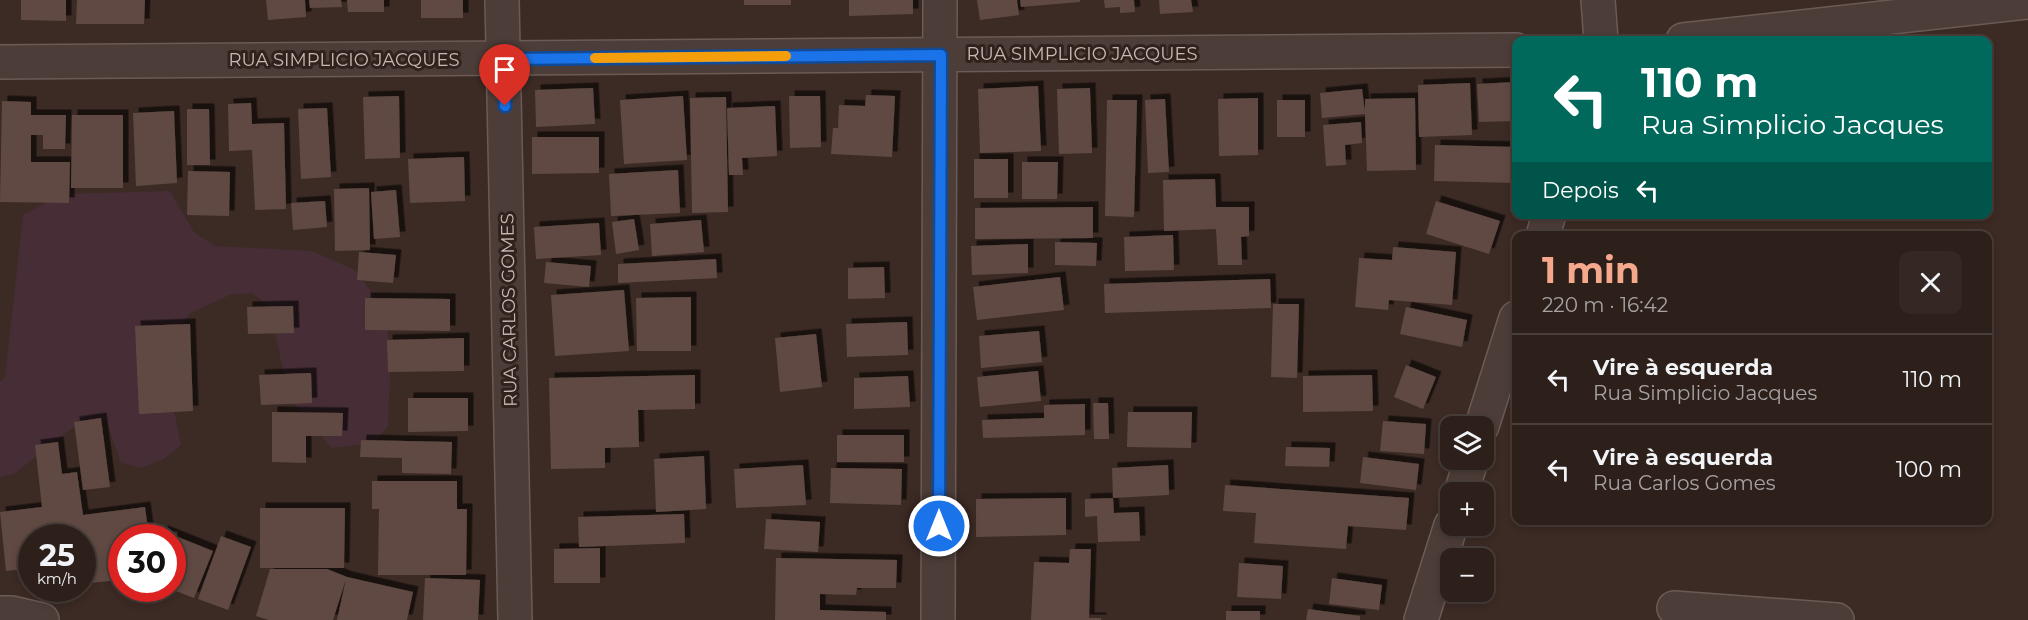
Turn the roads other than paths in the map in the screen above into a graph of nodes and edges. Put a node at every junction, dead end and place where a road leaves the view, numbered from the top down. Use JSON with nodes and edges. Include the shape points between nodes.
{"nodes":[{"id":1,"x":502,"y":0,"type":"edge"},
{"id":2,"x":940,"y":0,"type":"edge"},
{"id":3,"x":1598,"y":0,"type":"edge"},
{"id":4,"x":2028,"y":2,"type":"edge"},
{"id":5,"x":1601,"y":36,"type":"edge"},
{"id":6,"x":1719,"y":36,"type":"edge"},
{"id":7,"x":1512,"y":50,"type":"edge"},
{"id":8,"x":941,"y":55,"type":"junction"},
{"id":9,"x":504,"y":59,"type":"junction"},
{"id":10,"x":0,"y":62,"type":"edge"},
{"id":11,"x":1512,"y":331,"type":"edge"},
{"id":12,"x":1485,"y":416,"type":"edge"},
{"id":13,"x":1448,"y":536,"type":"edge"},
{"id":14,"x":1674,"y":608,"type":"dead end"},
{"id":15,"x":0,"y":613,"type":"edge"},
{"id":16,"x":42,"y":620,"type":"edge"},
{"id":17,"x":515,"y":620,"type":"edge"},
{"id":18,"x":938,"y":620,"type":"edge"},
{"id":19,"x":1421,"y":620,"type":"edge"},
{"id":20,"x":1837,"y":620,"type":"edge"}],
"edges":[{"from":1,"to":9,"type":"street","name":"RUA CARLOS GOMES"},
{"from":2,"to":8,"type":"street"},
{"from":3,"to":5,"type":"street"},
{"from":4,"to":6,"type":"street"},
{"from":7,"to":8,"type":"street","name":"RUA SIMPLICIO JACQUES"},
{"from":8,"to":9,"type":"street","name":"RUA SIMPLICIO JACQUES"},
{"from":8,"to":18,"type":"street"},
{"from":9,"to":10,"type":"street","name":"RUA SIMPLICIO JACQUES"},
{"from":9,"to":17,"type":"street","name":"RUA CARLOS GOMES"},
{"from":11,"to":12,"type":"street"},
{"from":13,"to":19,"type":"street"},
{"from":14,"to":20,"type":"street"},
{"from":15,"to":16,"type":"street"}]}
